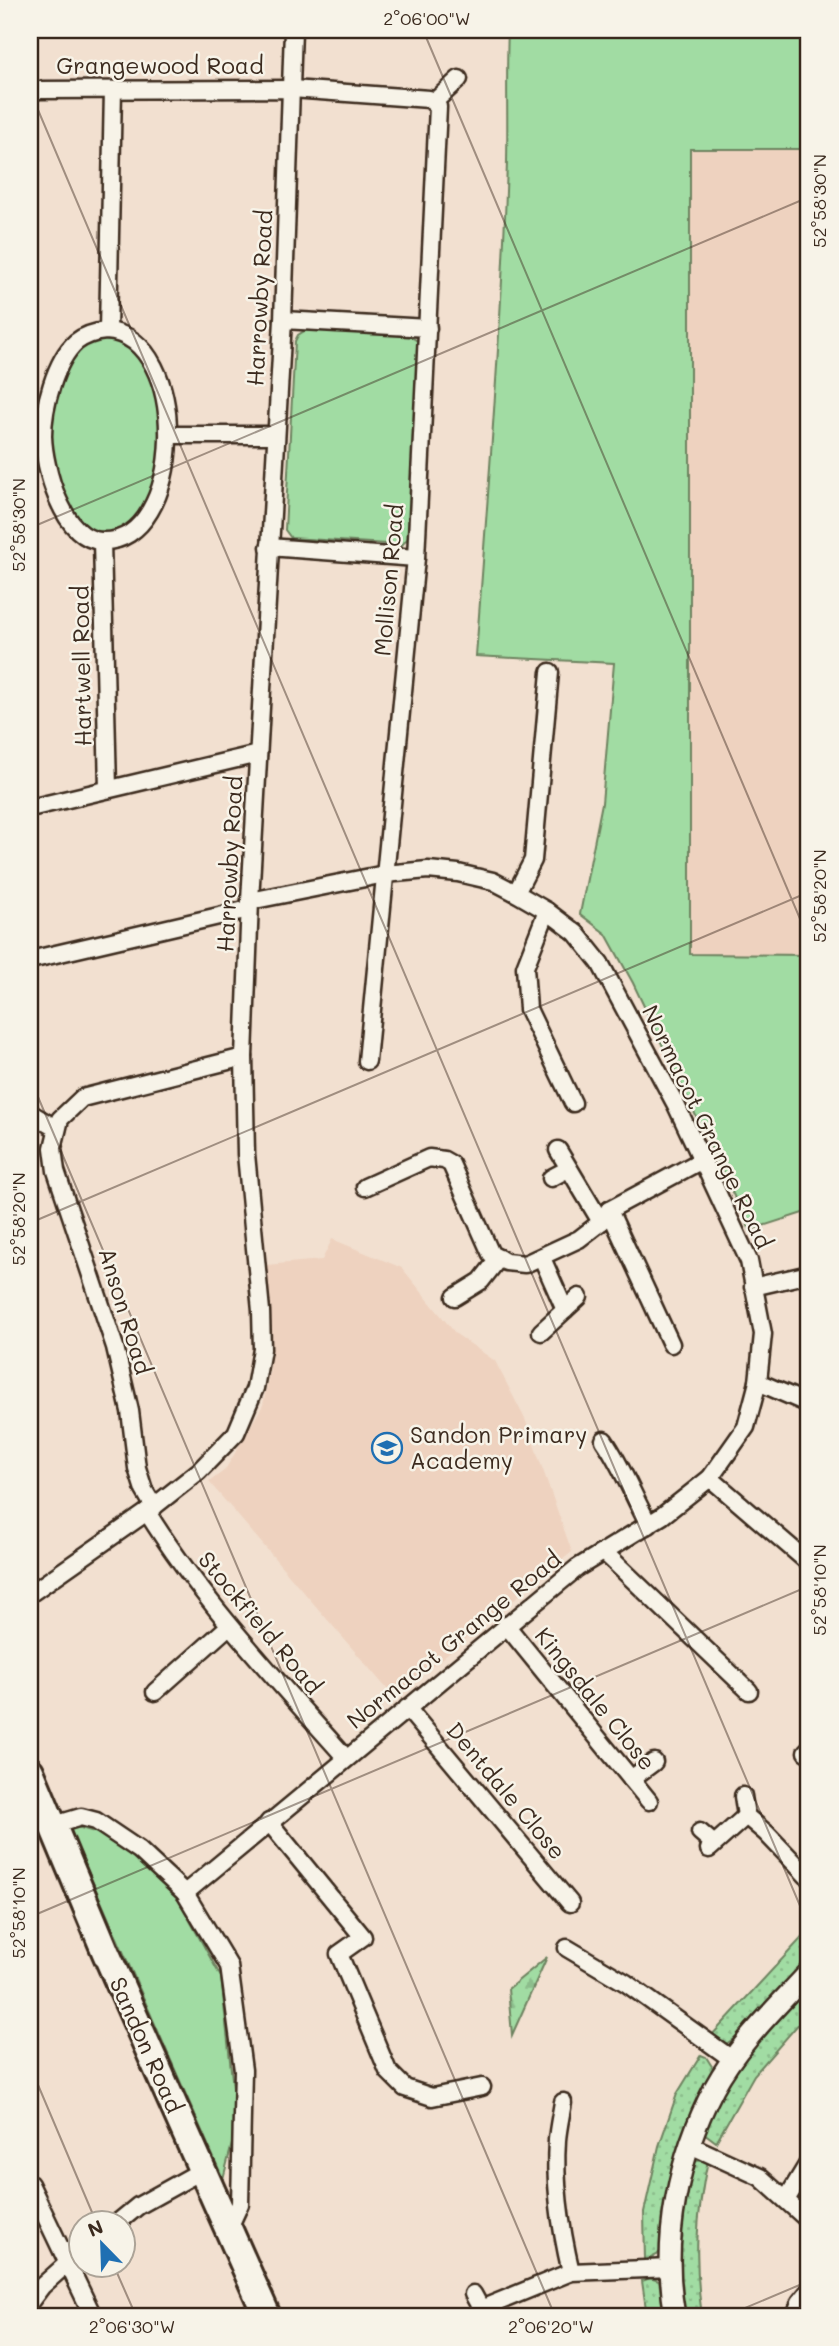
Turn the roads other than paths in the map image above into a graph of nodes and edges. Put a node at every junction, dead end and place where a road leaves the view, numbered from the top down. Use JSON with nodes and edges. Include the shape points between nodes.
{"nodes":[{"id":1,"x":293,"y":30,"type":"edge"},
{"id":2,"x":459,"y":79,"type":"dead end"},
{"id":3,"x":292,"y":89,"type":"junction"},
{"id":4,"x":113,"y":90,"type":"junction"},
{"id":5,"x":30,"y":93,"type":"edge"},
{"id":6,"x":434,"y":102,"type":"junction"},
{"id":7,"x":283,"y":320,"type":"junction"},
{"id":8,"x":428,"y":328,"type":"junction"},
{"id":9,"x":108,"y":331,"type":"junction"},
{"id":10,"x":36,"y":435,"type":"edge"},
{"id":11,"x":169,"y":435,"type":"junction"},
{"id":12,"x":276,"y":435,"type":"junction"},
{"id":13,"x":102,"y":541,"type":"junction"},
{"id":14,"x":269,"y":547,"type":"junction"},
{"id":15,"x":416,"y":558,"type":"junction"},
{"id":16,"x":550,"y":672,"type":"dead end"},
{"id":17,"x":258,"y":754,"type":"junction"},
{"id":18,"x":108,"y":789,"type":"junction"},
{"id":19,"x":30,"y":808,"type":"edge"},
{"id":20,"x":385,"y":874,"type":"junction"},
{"id":21,"x":516,"y":893,"type":"junction"},
{"id":22,"x":250,"y":905,"type":"junction"},
{"id":23,"x":547,"y":911,"type":"junction"},
{"id":24,"x":30,"y":960,"type":"edge"},
{"id":25,"x":244,"y":1057,"type":"junction"},
{"id":26,"x":367,"y":1061,"type":"dead end"},
{"id":27,"x":573,"y":1103,"type":"dead end"},
{"id":28,"x":30,"y":1113,"type":"edge"},
{"id":29,"x":57,"y":1129,"type":"junction"},
{"id":30,"x":558,"y":1150,"type":"dead end"},
{"id":31,"x":702,"y":1160,"type":"junction"},
{"id":32,"x":568,"y":1169,"type":"junction"},
{"id":33,"x":551,"y":1178,"type":"dead end"},
{"id":34,"x":365,"y":1187,"type":"dead end"},
{"id":35,"x":605,"y":1216,"type":"junction"},
{"id":36,"x":499,"y":1258,"type":"junction"},
{"id":37,"x":542,"y":1258,"type":"junction"},
{"id":38,"x":809,"y":1274,"type":"edge"},
{"id":39,"x":753,"y":1287,"type":"junction"},
{"id":40,"x":455,"y":1297,"type":"dead end"},
{"id":41,"x":579,"y":1297,"type":"dead end"},
{"id":42,"x":565,"y":1310,"type":"junction"},
{"id":43,"x":541,"y":1332,"type":"dead end"},
{"id":44,"x":671,"y":1344,"type":"dead end"},
{"id":45,"x":758,"y":1382,"type":"junction"},
{"id":46,"x":809,"y":1404,"type":"edge"},
{"id":47,"x":601,"y":1437,"type":"dead end"},
{"id":48,"x":710,"y":1478,"type":"junction"},
{"id":49,"x":150,"y":1509,"type":"junction"},
{"id":50,"x":649,"y":1525,"type":"junction"},
{"id":51,"x":604,"y":1552,"type":"junction"},
{"id":52,"x":809,"y":1563,"type":"edge"},
{"id":53,"x":30,"y":1594,"type":"edge"},
{"id":54,"x":506,"y":1625,"type":"junction"},
{"id":55,"x":229,"y":1626,"type":"junction"},
{"id":56,"x":749,"y":1691,"type":"dead end"},
{"id":57,"x":155,"y":1692,"type":"dead end"},
{"id":58,"x":407,"y":1708,"type":"junction"},
{"id":59,"x":346,"y":1758,"type":"junction"},
{"id":60,"x":654,"y":1762,"type":"dead end"},
{"id":61,"x":30,"y":1771,"type":"edge"},
{"id":62,"x":631,"y":1779,"type":"junction"},
{"id":63,"x":743,"y":1796,"type":"dead end"},
{"id":64,"x":649,"y":1801,"type":"dead end"},
{"id":65,"x":746,"y":1816,"type":"junction"},
{"id":66,"x":270,"y":1822,"type":"junction"},
{"id":67,"x":51,"y":1826,"type":"junction"},
{"id":68,"x":700,"y":1832,"type":"dead end"},
{"id":69,"x":809,"y":1878,"type":"edge"},
{"id":70,"x":186,"y":1894,"type":"junction"},
{"id":71,"x":569,"y":1903,"type":"dead end"},
{"id":72,"x":567,"y":1948,"type":"dead end"},
{"id":73,"x":809,"y":1972,"type":"edge"},
{"id":74,"x":733,"y":2060,"type":"junction"},
{"id":75,"x":482,"y":2087,"type":"dead end"},
{"id":76,"x":563,"y":2102,"type":"dead end"},
{"id":77,"x":690,"y":2145,"type":"junction"},
{"id":78,"x":809,"y":2162,"type":"edge"},
{"id":79,"x":201,"y":2171,"type":"junction"},
{"id":80,"x":30,"y":2184,"type":"edge"},
{"id":81,"x":786,"y":2200,"type":"junction"},
{"id":82,"x":133,"y":2210,"type":"edge"},
{"id":83,"x":809,"y":2221,"type":"edge"},
{"id":84,"x":228,"y":2231,"type":"junction"},
{"id":85,"x":66,"y":2259,"type":"edge"},
{"id":86,"x":66,"y":2265,"type":"edge"},
{"id":87,"x":671,"y":2268,"type":"junction"},
{"id":88,"x":571,"y":2272,"type":"junction"},
{"id":89,"x":76,"y":2280,"type":"edge"},
{"id":90,"x":809,"y":2291,"type":"edge"},
{"id":91,"x":473,"y":2294,"type":"dead end"},
{"id":92,"x":30,"y":2302,"type":"edge"},
{"id":93,"x":483,"y":2313,"type":"edge"},
{"id":94,"x":93,"y":2316,"type":"edge"},
{"id":95,"x":267,"y":2316,"type":"edge"},
{"id":96,"x":675,"y":2316,"type":"edge"},
{"id":97,"x":795,"y":2316,"type":"edge"}],
"edges":[{"from":1,"to":3,"type":"street","name":"Harrowby Road"},
{"from":2,"to":6,"type":"street"},
{"from":3,"to":4,"type":"street","name":"Grangewood Road"},
{"from":3,"to":6,"type":"street"},
{"from":3,"to":7,"type":"street","name":"Harrowby Road"},
{"from":4,"to":5,"type":"street","name":"Grangewood Road"},
{"from":4,"to":9,"type":"street"},
{"from":6,"to":8,"type":"street","name":"Mollison Road","via":[[438,107]]},
{"from":7,"to":8,"type":"street"},
{"from":7,"to":12,"type":"street","name":"Harrowby Road"},
{"from":8,"to":15,"type":"street","name":"Mollison Road"},
{"from":9,"to":10,"type":"street","via":[[77,341],[67,353]]},
{"from":9,"to":11,"type":"street","via":[[128,336],[149,359],[162,393]]},
{"from":10,"to":13,"type":"street","via":[[62,508],[79,531]]},
{"from":11,"to":12,"type":"street"},
{"from":11,"to":13,"type":"street","via":[[166,467],[145,519],[121,537]]},
{"from":12,"to":14,"type":"street","name":"Harrowby Road"},
{"from":13,"to":18,"type":"street","name":"Hartwell Road"},
{"from":14,"to":15,"type":"street"},
{"from":14,"to":17,"type":"street","name":"Harrowby Road"},
{"from":15,"to":20,"type":"street","name":"Mollison Road"},
{"from":16,"to":21,"type":"street","via":[[533,860]]},
{"from":17,"to":18,"type":"street"},
{"from":17,"to":22,"type":"street","name":"Harrowby Road"},
{"from":18,"to":19,"type":"street"},
{"from":20,"to":21,"type":"street","name":"Normacot Grange Road","via":[[458,873],[494,881]]},
{"from":20,"to":22,"type":"street","name":"Normacot Grange Road"},
{"from":20,"to":26,"type":"street","name":"Mollison Road"},
{"from":21,"to":23,"type":"street","name":"Normacot Grange Road"},
{"from":22,"to":24,"type":"street","name":"Normacot Grange Road"},
{"from":22,"to":25,"type":"street","name":"Harrowby Road"},
{"from":23,"to":27,"type":"street","via":[[525,967],[528,1009]]},
{"from":23,"to":31,"type":"street","name":"Normacot Grange Road","via":[[576,933],[600,963]]},
{"from":25,"to":29,"type":"street","via":[[82,1098],[60,1119]]},
{"from":25,"to":49,"type":"street","name":"Harrowby Road","via":[[246,1154],[261,1311],[262,1349],[255,1388],[236,1433],[199,1471]]},
{"from":28,"to":29,"type":"street"},
{"from":29,"to":49,"type":"street","name":"Anson Road","via":[[53,1148],[56,1171],[116,1348],[137,1468]]},
{"from":30,"to":32,"type":"street"},
{"from":31,"to":35,"type":"street"},
{"from":31,"to":39,"type":"street","name":"Normacot Grange Road","via":[[748,1261]]},
{"from":32,"to":33,"type":"street"},
{"from":32,"to":35,"type":"street"},
{"from":34,"to":36,"type":"street","via":[[429,1158],[444,1160],[451,1164],[491,1254]]},
{"from":35,"to":37,"type":"street","via":[[579,1240]]},
{"from":35,"to":44,"type":"street"},
{"from":36,"to":37,"type":"street","via":[[525,1264]]},
{"from":36,"to":40,"type":"street","via":[[481,1281]]},
{"from":37,"to":42,"type":"street"},
{"from":38,"to":39,"type":"street"},
{"from":39,"to":45,"type":"street","name":"Normacot Grange Road","via":[[763,1334]]},
{"from":41,"to":42,"type":"street"},
{"from":42,"to":43,"type":"street"},
{"from":45,"to":46,"type":"street"},
{"from":45,"to":48,"type":"street","name":"Normacot Grange Road","via":[[746,1427]]},
{"from":47,"to":50,"type":"street","via":[[620,1463]]},
{"from":48,"to":50,"type":"street","name":"Normacot Grange Road"},
{"from":48,"to":52,"type":"street"},
{"from":49,"to":53,"type":"street","name":"Harrowby Road"},
{"from":49,"to":55,"type":"street","name":"Stockfield Road","via":[[172,1551]]},
{"from":50,"to":51,"type":"street","name":"Normacot Grange Road"},
{"from":51,"to":54,"type":"street","name":"Normacot Grange Road"},
{"from":51,"to":56,"type":"street"},
{"from":54,"to":58,"type":"street","name":"Normacot Grange Road"},
{"from":54,"to":62,"type":"street","name":"Kingsdale Close"},
{"from":55,"to":57,"type":"street"},
{"from":55,"to":59,"type":"street","name":"Stockfield Road"},
{"from":58,"to":59,"type":"street","name":"Normacot Grange Road"},
{"from":58,"to":71,"type":"street","name":"Dentdale Close"},
{"from":59,"to":66,"type":"street","name":"Normacot Grange Road"},
{"from":60,"to":62,"type":"street"},
{"from":61,"to":67,"type":"highway","name":"Sandon Road"},
{"from":62,"to":64,"type":"street","name":"Kingsdale Close"},
{"from":63,"to":65,"type":"street"},
{"from":65,"to":68,"type":"street","via":[[711,1847]]},
{"from":65,"to":69,"type":"street"},
{"from":66,"to":70,"type":"street","name":"Normacot Grange Road"},
{"from":66,"to":75,"type":"street","via":[[363,1937],[339,1954],[388,2071],[405,2088],[432,2097]]},
{"from":67,"to":70,"type":"street","via":[[81,1817],[96,1821],[139,1850]]},
{"from":67,"to":79,"type":"highway","name":"Sandon Road"},
{"from":70,"to":84,"type":"street","via":[[229,1966],[243,2070],[240,2204]]},
{"from":72,"to":74,"type":"street","via":[[626,1983]]},
{"from":73,"to":74,"type":"street"},
{"from":74,"to":77,"type":"street","via":[[715,2087]]},
{"from":76,"to":88,"type":"street","via":[[557,2178]]},
{"from":77,"to":81,"type":"street","via":[[760,2177]]},
{"from":77,"to":87,"type":"street","via":[[677,2192]]},
{"from":78,"to":81,"type":"street"},
{"from":79,"to":82,"type":"street"},
{"from":79,"to":84,"type":"highway","name":"Sandon Road"},
{"from":80,"to":85,"type":"street"},
{"from":81,"to":83,"type":"street"},
{"from":84,"to":95,"type":"highway","name":"Sandon Road"},
{"from":86,"to":92,"type":"street"},
{"from":87,"to":88,"type":"street"},
{"from":87,"to":96,"type":"street"},
{"from":88,"to":93,"type":"street"},
{"from":89,"to":94,"type":"street"},
{"from":90,"to":97,"type":"street"},
{"from":91,"to":93,"type":"street"}]}
